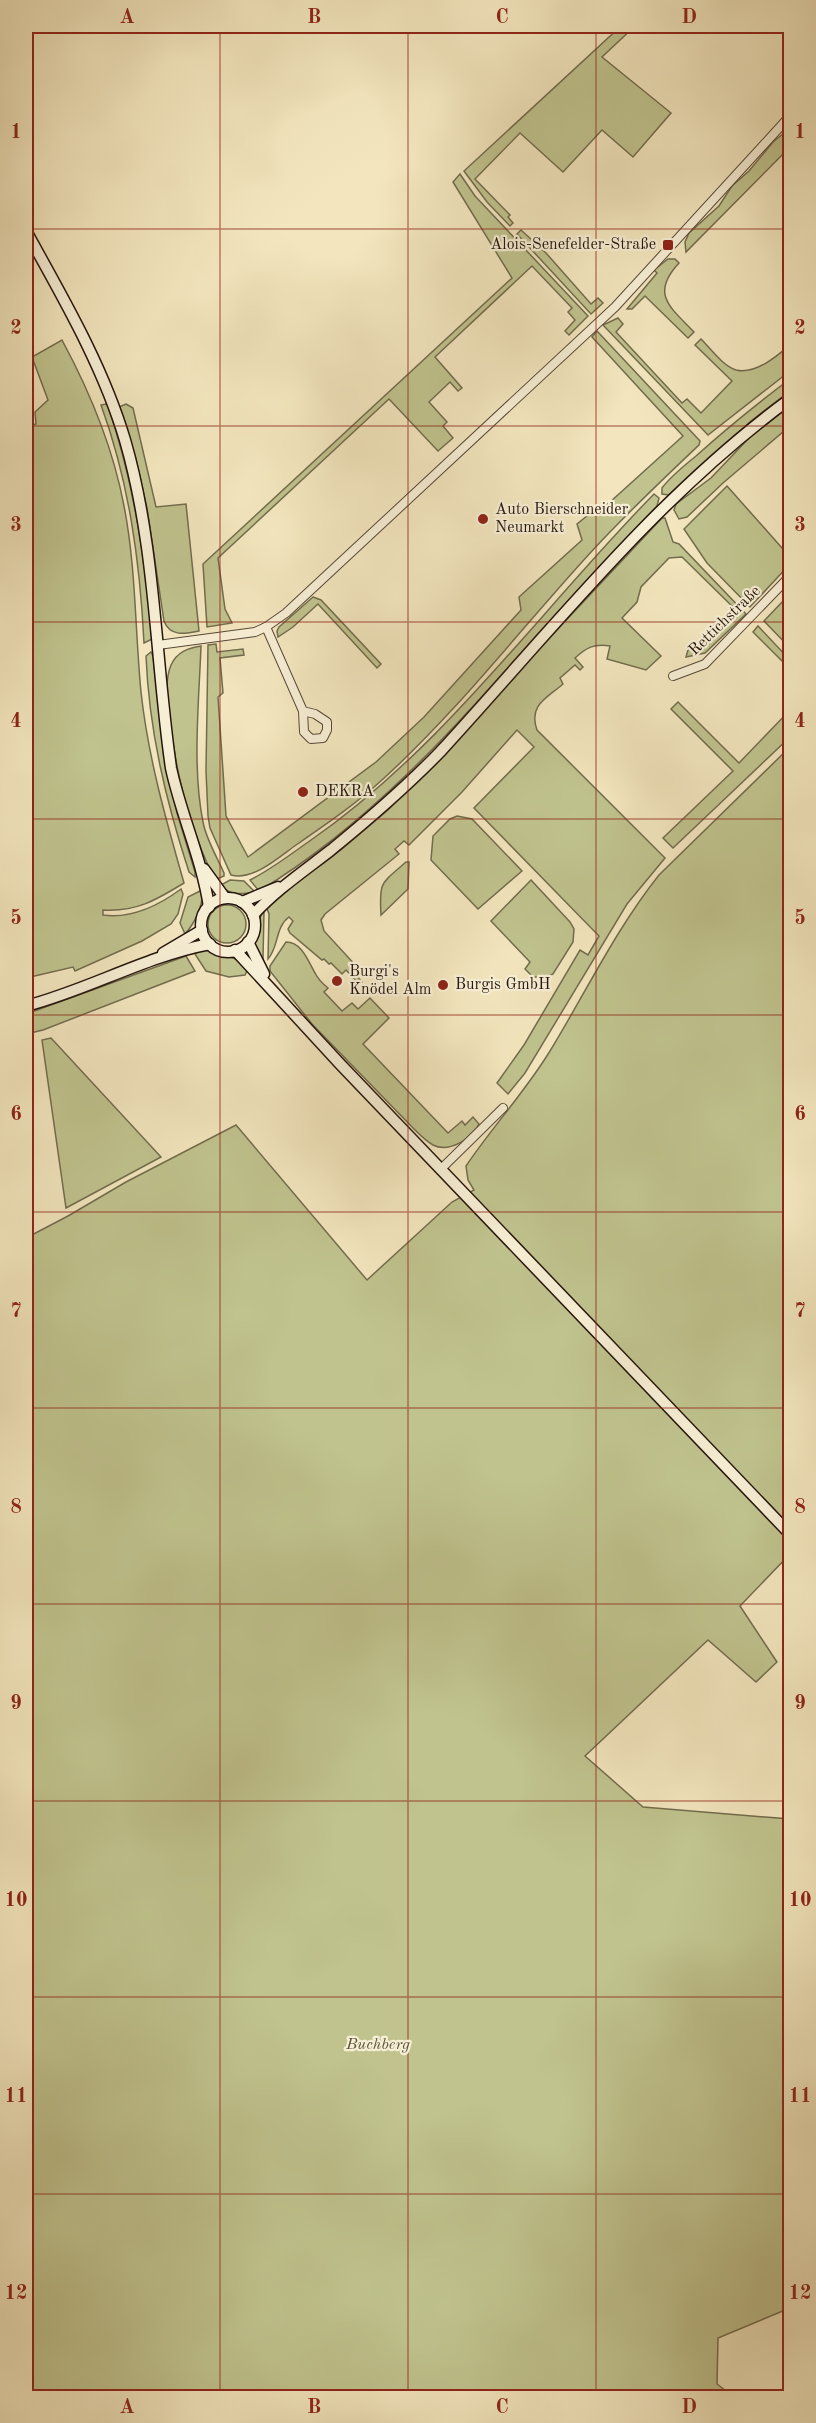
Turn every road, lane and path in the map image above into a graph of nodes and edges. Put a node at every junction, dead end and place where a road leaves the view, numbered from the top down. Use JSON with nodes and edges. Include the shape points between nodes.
{"nodes":[{"id":1,"x":781,"y":26,"type":"edge"},
{"id":2,"x":790,"y":34,"type":"edge"},
{"id":3,"x":790,"y":116,"type":"edge"},
{"id":4,"x":26,"y":231,"type":"edge"},
{"id":5,"x":790,"y":399,"type":"edge"},
{"id":6,"x":790,"y":576,"type":"edge"},
{"id":7,"x":266,"y":627,"type":"junction"},
{"id":8,"x":158,"y":645,"type":"junction"},
{"id":9,"x":673,"y":676,"type":"dead end"},
{"id":10,"x":303,"y":711,"type":"dead end"},
{"id":11,"x":200,"y":864,"type":"junction"},
{"id":12,"x":288,"y":882,"type":"junction"},
{"id":13,"x":225,"y":898,"type":"junction"},
{"id":14,"x":242,"y":902,"type":"junction"},
{"id":15,"x":208,"y":907,"type":"junction"},
{"id":16,"x":253,"y":915,"type":"junction"},
{"id":17,"x":202,"y":930,"type":"junction"},
{"id":18,"x":248,"y":942,"type":"junction"},
{"id":19,"x":210,"y":944,"type":"junction"},
{"id":20,"x":236,"y":950,"type":"junction"},
{"id":21,"x":150,"y":962,"type":"junction"},
{"id":22,"x":274,"y":990,"type":"junction"},
{"id":23,"x":26,"y":1006,"type":"edge"},
{"id":24,"x":503,"y":1108,"type":"dead end"},
{"id":25,"x":441,"y":1169,"type":"junction"},
{"id":26,"x":790,"y":1534,"type":"edge"}],
"edges":[{"from":1,"to":2,"type":"street"},
{"from":3,"to":7,"type":"street","via":[[615,307],[314,588]]},
{"from":4,"to":8,"type":"street","via":[[91,353],[120,423],[143,519]]},
{"from":5,"to":12,"type":"street","via":[[653,519],[414,778]]},
{"from":6,"to":9,"type":"street","name":"Rettichstraße","via":[[705,664]]},
{"from":7,"to":8,"type":"street"},
{"from":7,"to":10,"type":"street"},
{"from":8,"to":11,"type":"street","via":[[171,768]]},
{"from":11,"to":13,"type":"street"},
{"from":11,"to":15,"type":"street"},
{"from":12,"to":14,"type":"street"},
{"from":12,"to":16,"type":"street"},
{"from":13,"to":14,"type":"street"},
{"from":13,"to":15,"type":"street"},
{"from":14,"to":16,"type":"street"},
{"from":15,"to":17,"type":"street","via":[[202,918]]},
{"from":16,"to":18,"type":"street","via":[[255,928]]},
{"from":17,"to":19,"type":"street"},
{"from":17,"to":21,"type":"street"},
{"from":18,"to":20,"type":"street"},
{"from":18,"to":22,"type":"street"},
{"from":19,"to":20,"type":"street","via":[[223,951]]},
{"from":19,"to":21,"type":"street"},
{"from":20,"to":22,"type":"street"},
{"from":21,"to":23,"type":"street"},
{"from":22,"to":25,"type":"street"},
{"from":24,"to":25,"type":"street"},
{"from":25,"to":26,"type":"street"}]}
